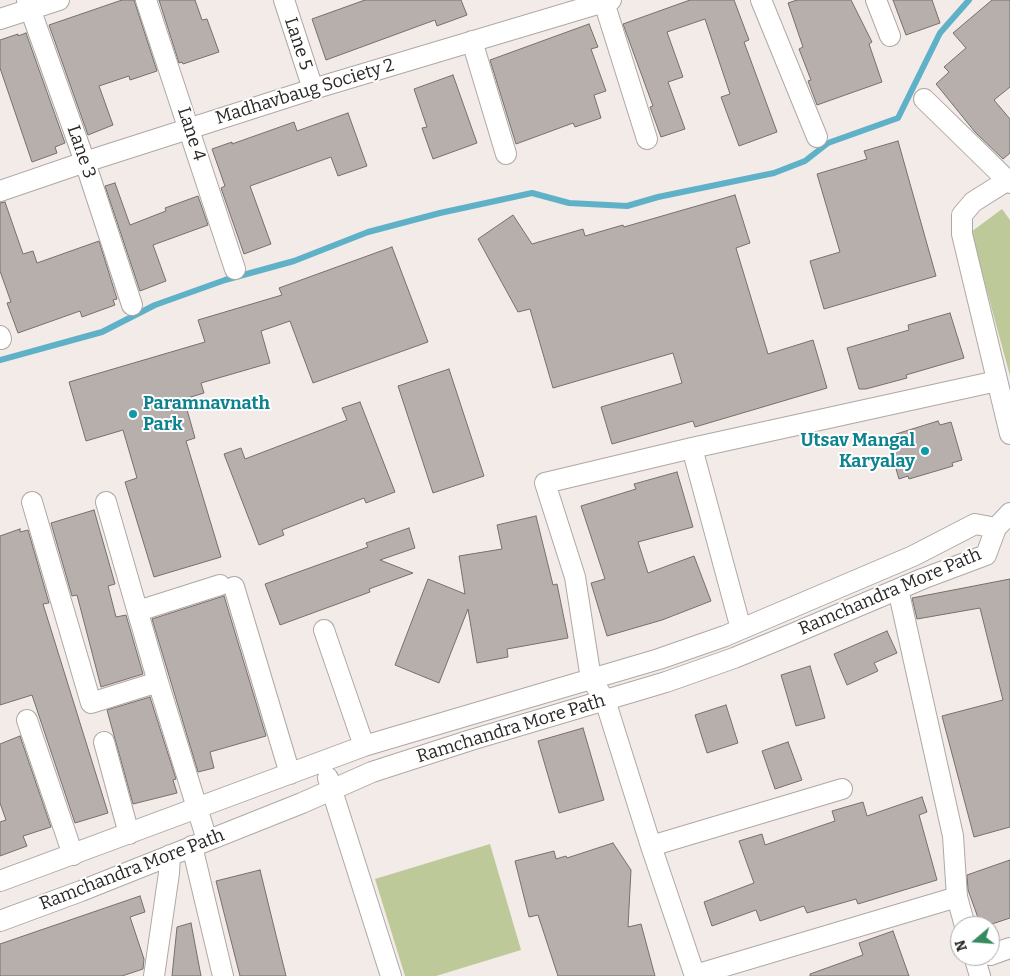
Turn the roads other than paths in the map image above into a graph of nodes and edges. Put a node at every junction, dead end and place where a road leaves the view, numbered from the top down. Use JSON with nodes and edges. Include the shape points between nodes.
{"nodes":[{"id":1,"x":59,"y":0,"type":"edge"},
{"id":2,"x":146,"y":0,"type":"edge"},
{"id":3,"x":284,"y":0,"type":"edge"},
{"id":4,"x":762,"y":0,"type":"edge"},
{"id":5,"x":876,"y":0,"type":"edge"},
{"id":6,"x":607,"y":1,"type":"edge"},
{"id":7,"x":29,"y":4,"type":"edge"},
{"id":8,"x":0,"y":19,"type":"edge"},
{"id":9,"x":890,"y":36,"type":"dead end"},
{"id":10,"x":472,"y":41,"type":"junction"},
{"id":11,"x":312,"y":89,"type":"junction"},
{"id":12,"x":924,"y":99,"type":"dead end"},
{"id":13,"x":189,"y":128,"type":"junction"},
{"id":14,"x":817,"y":137,"type":"dead end"},
{"id":15,"x":647,"y":140,"type":"dead end"},
{"id":16,"x":506,"y":154,"type":"dead end"},
{"id":17,"x":85,"y":162,"type":"junction"},
{"id":18,"x":1009,"y":181,"type":"edge"},
{"id":19,"x":0,"y":191,"type":"edge"},
{"id":20,"x":235,"y":269,"type":"dead end"},
{"id":21,"x":132,"y":305,"type":"dead end"},
{"id":22,"x":997,"y":381,"type":"junction"},
{"id":23,"x":1010,"y":434,"type":"edge"},
{"id":24,"x":692,"y":448,"type":"junction"},
{"id":25,"x":32,"y":502,"type":"dead end"},
{"id":26,"x":106,"y":502,"type":"dead end"},
{"id":27,"x":1010,"y":513,"type":"edge"},
{"id":28,"x":996,"y":528,"type":"junction"},
{"id":29,"x":898,"y":589,"type":"junction"},
{"id":30,"x":138,"y":611,"type":"junction"},
{"id":31,"x":741,"y":629,"type":"junction"},
{"id":32,"x":324,"y":630,"type":"dead end"},
{"id":33,"x":591,"y":679,"type":"junction"},
{"id":34,"x":158,"y":682,"type":"junction"},
{"id":35,"x":605,"y":700,"type":"junction"},
{"id":36,"x":27,"y":720,"type":"dead end"},
{"id":37,"x":104,"y":742,"type":"dead end"},
{"id":38,"x":364,"y":746,"type":"junction"},
{"id":39,"x":323,"y":762,"type":"junction"},
{"id":40,"x":290,"y":774,"type":"junction"},
{"id":41,"x":332,"y":790,"type":"junction"},
{"id":42,"x":842,"y":790,"type":"dead end"},
{"id":43,"x":197,"y":809,"type":"junction"},
{"id":44,"x":129,"y":834,"type":"junction"},
{"id":45,"x":200,"y":843,"type":"junction"},
{"id":46,"x":651,"y":846,"type":"junction"},
{"id":47,"x":73,"y":855,"type":"junction"},
{"id":48,"x":170,"y":855,"type":"junction"},
{"id":49,"x":0,"y":881,"type":"edge"},
{"id":50,"x":957,"y":897,"type":"junction"},
{"id":51,"x":962,"y":916,"type":"edge"},
{"id":52,"x":0,"y":921,"type":"edge"},
{"id":53,"x":154,"y":976,"type":"edge"},
{"id":54,"x":223,"y":976,"type":"edge"},
{"id":55,"x":391,"y":976,"type":"edge"},
{"id":56,"x":695,"y":976,"type":"edge"}],
"edges":[{"from":1,"to":7,"type":"street"},
{"from":2,"to":13,"type":"street","name":"Lane 4"},
{"from":3,"to":11,"type":"street","name":"Lane 5"},
{"from":4,"to":14,"type":"street"},
{"from":5,"to":9,"type":"street"},
{"from":6,"to":10,"type":"street","name":"Madhavbaug Society 2"},
{"from":6,"to":15,"type":"street"},
{"from":7,"to":8,"type":"street"},
{"from":7,"to":17,"type":"street","name":"Lane 3"},
{"from":10,"to":11,"type":"street","name":"Madhavbaug Society 2"},
{"from":10,"to":16,"type":"street"},
{"from":11,"to":13,"type":"street","name":"Madhavbaug Society 2"},
{"from":12,"to":18,"type":"street"},
{"from":13,"to":17,"type":"street","name":"Madhavbaug Society 2"},
{"from":13,"to":20,"type":"street","name":"Lane 4"},
{"from":17,"to":19,"type":"street","name":"Madhavbaug Society 2"},
{"from":17,"to":21,"type":"street","name":"Lane 3"},
{"from":18,"to":22,"type":"street","via":[[973,202],[962,215],[962,234]]},
{"from":22,"to":23,"type":"street"},
{"from":22,"to":24,"type":"street"},
{"from":24,"to":31,"type":"street"},
{"from":24,"to":33,"type":"street","via":[[545,483],[576,576]]},
{"from":25,"to":34,"type":"street","via":[[91,703]]},
{"from":26,"to":30,"type":"street"},
{"from":27,"to":28,"type":"street"},
{"from":28,"to":29,"type":"street","name":"Ramchandra More Path","via":[[986,555]]},
{"from":28,"to":31,"type":"street","name":"Ramchandra More Path","via":[[974,524],[913,556]]},
{"from":29,"to":35,"type":"street","name":"Ramchandra More Path","via":[[734,658]]},
{"from":29,"to":50,"type":"street","via":[[953,836]]},
{"from":30,"to":34,"type":"street"},
{"from":30,"to":40,"type":"street","via":[[227,586]]},
{"from":31,"to":33,"type":"street","name":"Ramchandra More Path"},
{"from":32,"to":38,"type":"street"},
{"from":33,"to":35,"type":"street"},
{"from":33,"to":38,"type":"street","name":"Ramchandra More Path"},
{"from":34,"to":43,"type":"street"},
{"from":35,"to":41,"type":"street","name":"Ramchandra More Path","via":[[381,769]]},
{"from":35,"to":46,"type":"street"},
{"from":36,"to":47,"type":"street"},
{"from":37,"to":44,"type":"street"},
{"from":38,"to":39,"type":"street","name":"Ramchandra More Path"},
{"from":39,"to":40,"type":"street","name":"Ramchandra More Path"},
{"from":39,"to":41,"type":"street"},
{"from":40,"to":43,"type":"street","name":"Ramchandra More Path"},
{"from":41,"to":45,"type":"street","name":"Ramchandra More Path"},
{"from":41,"to":55,"type":"street"},
{"from":42,"to":46,"type":"street"},
{"from":43,"to":44,"type":"street","name":"Ramchandra More Path"},
{"from":43,"to":45,"type":"street"},
{"from":44,"to":47,"type":"street","name":"Ramchandra More Path"},
{"from":45,"to":48,"type":"street","name":"Ramchandra More Path"},
{"from":45,"to":54,"type":"street"},
{"from":46,"to":56,"type":"street"},
{"from":47,"to":49,"type":"street","name":"Ramchandra More Path"},
{"from":48,"to":52,"type":"street","name":"Ramchandra More Path"},
{"from":48,"to":53,"type":"street"},
{"from":50,"to":51,"type":"street"},
{"from":50,"to":56,"type":"street"}]}
